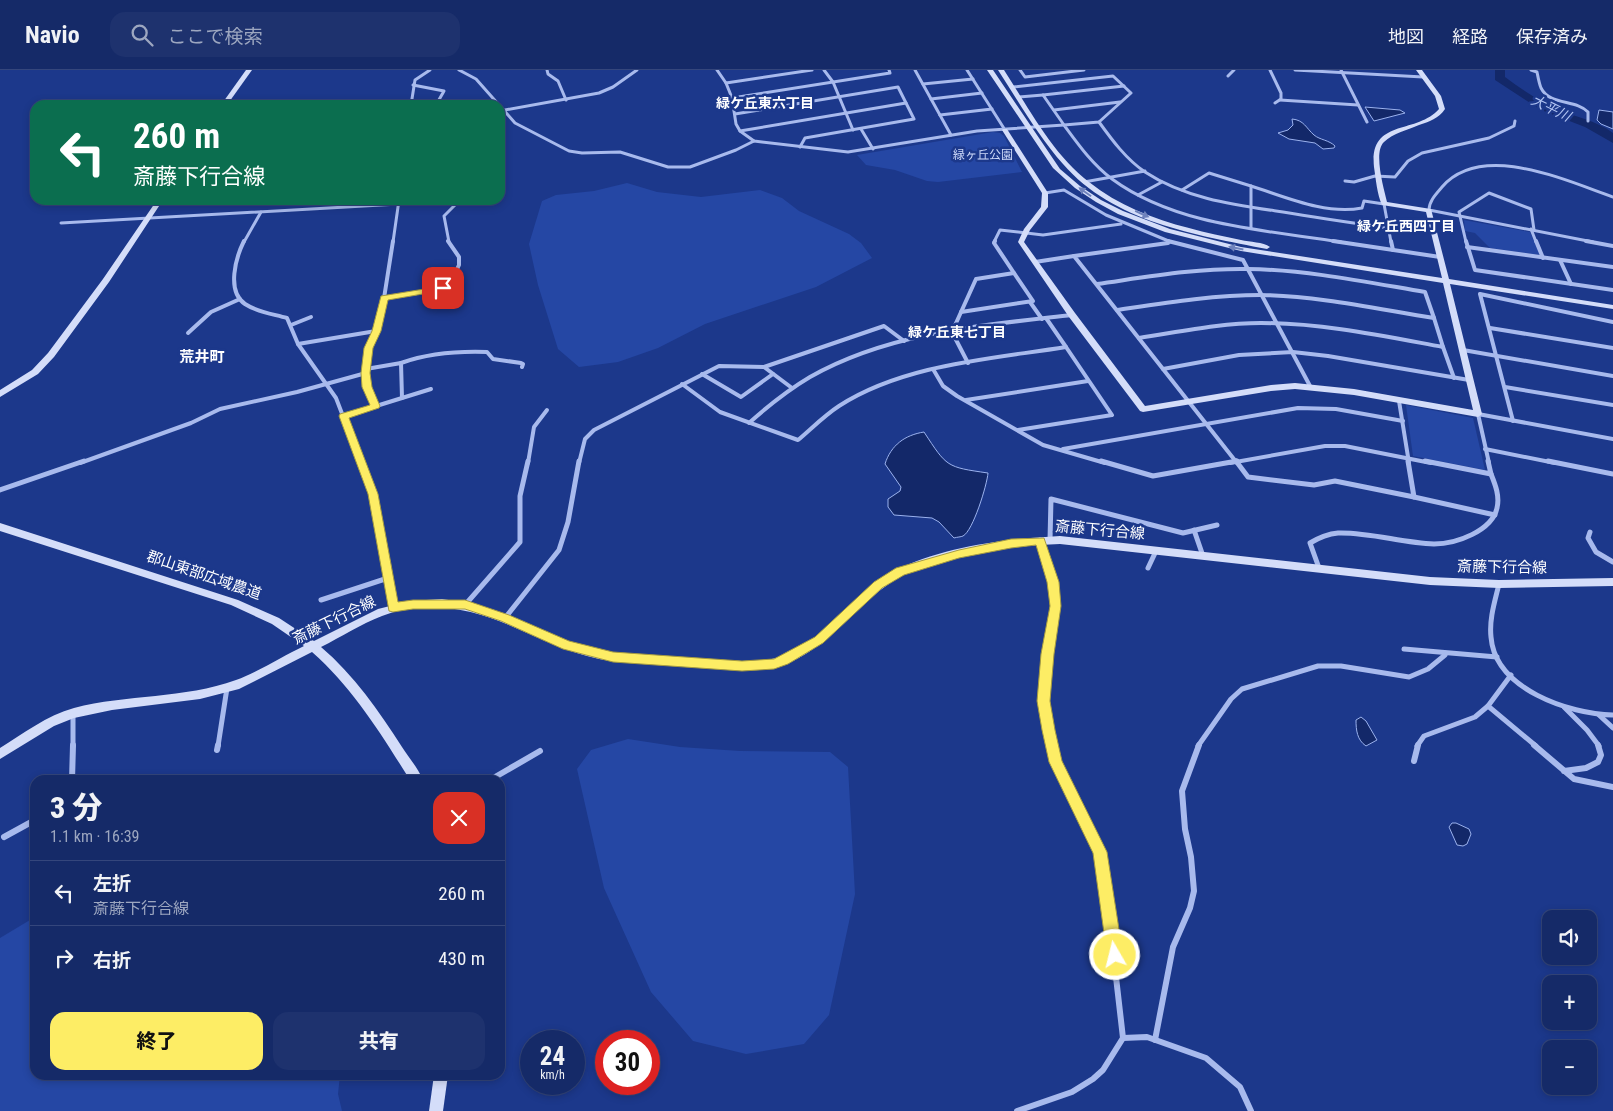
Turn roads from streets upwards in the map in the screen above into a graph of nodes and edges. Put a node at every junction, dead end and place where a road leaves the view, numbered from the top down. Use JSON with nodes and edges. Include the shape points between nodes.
{"nodes":[{"id":1,"x":249,"y":70,"type":"edge"},
{"id":2,"x":430,"y":70,"type":"edge"},
{"id":3,"x":458,"y":70,"type":"edge"},
{"id":4,"x":547,"y":70,"type":"edge"},
{"id":5,"x":637,"y":70,"type":"edge"},
{"id":6,"x":717,"y":70,"type":"edge"},
{"id":7,"x":812,"y":70,"type":"edge"},
{"id":8,"x":824,"y":70,"type":"edge"},
{"id":9,"x":889,"y":70,"type":"edge"},
{"id":10,"x":915,"y":70,"type":"edge"},
{"id":11,"x":967,"y":70,"type":"edge"},
{"id":12,"x":990,"y":70,"type":"edge"},
{"id":13,"x":1001,"y":70,"type":"edge"},
{"id":14,"x":1020,"y":70,"type":"edge"},
{"id":15,"x":1082,"y":70,"type":"edge"},
{"id":16,"x":1234,"y":70,"type":"edge"},
{"id":17,"x":1270,"y":70,"type":"edge"},
{"id":18,"x":1295,"y":70,"type":"edge"},
{"id":19,"x":1419,"y":70,"type":"edge"},
{"id":20,"x":1531,"y":70,"type":"edge"},
{"id":21,"x":1341,"y":71,"type":"edge"},
{"id":22,"x":1228,"y":76,"type":"dead end"},
{"id":23,"x":1423,"y":77,"type":"junction"},
{"id":24,"x":973,"y":79,"type":"junction"},
{"id":25,"x":833,"y":82,"type":"junction"},
{"id":26,"x":726,"y":83,"type":"junction"},
{"id":27,"x":923,"y":84,"type":"junction"},
{"id":28,"x":413,"y":85,"type":"junction"},
{"id":29,"x":1124,"y":86,"type":"junction"},
{"id":30,"x":1013,"y":88,"type":"junction"},
{"id":31,"x":982,"y":94,"type":"junction"},
{"id":32,"x":1043,"y":95,"type":"junction"},
{"id":33,"x":839,"y":97,"type":"junction"},
{"id":34,"x":1019,"y":97,"type":"junction"},
{"id":35,"x":732,"y":98,"type":"junction"},
{"id":36,"x":931,"y":99,"type":"junction"},
{"id":37,"x":228,"y":100,"type":"edge"},
{"id":38,"x":412,"y":100,"type":"edge"},
{"id":39,"x":439,"y":100,"type":"edge"},
{"id":40,"x":495,"y":100,"type":"edge"},
{"id":41,"x":566,"y":100,"type":"junction"},
{"id":42,"x":1280,"y":100,"type":"junction"},
{"id":43,"x":1121,"y":102,"type":"junction"},
{"id":44,"x":906,"y":103,"type":"junction"},
{"id":45,"x":1276,"y":103,"type":"dead end"},
{"id":46,"x":1358,"y":105,"type":"junction"},
{"id":47,"x":992,"y":109,"type":"junction"},
{"id":48,"x":505,"y":110,"type":"edge"},
{"id":49,"x":1054,"y":110,"type":"junction"},
{"id":50,"x":505,"y":111,"type":"edge"},
{"id":51,"x":845,"y":113,"type":"junction"},
{"id":52,"x":735,"y":114,"type":"junction"},
{"id":53,"x":940,"y":115,"type":"junction"},
{"id":54,"x":1515,"y":121,"type":"dead end"},
{"id":55,"x":1588,"y":121,"type":"dead end"},
{"id":56,"x":1099,"y":122,"type":"junction"},
{"id":57,"x":1367,"y":122,"type":"dead end"},
{"id":58,"x":1064,"y":125,"type":"junction"},
{"id":59,"x":1039,"y":127,"type":"junction"},
{"id":60,"x":1029,"y":128,"type":"junction"},
{"id":61,"x":861,"y":129,"type":"junction"},
{"id":62,"x":853,"y":130,"type":"junction"},
{"id":63,"x":1004,"y":130,"type":"junction"},
{"id":64,"x":740,"y":131,"type":"junction"},
{"id":65,"x":951,"y":135,"type":"junction"},
{"id":66,"x":754,"y":141,"type":"junction"},
{"id":67,"x":800,"y":148,"type":"junction"},
{"id":68,"x":873,"y":149,"type":"junction"},
{"id":69,"x":1144,"y":171,"type":"junction"},
{"id":70,"x":1379,"y":176,"type":"junction"},
{"id":71,"x":1110,"y":177,"type":"junction"},
{"id":72,"x":1345,"y":181,"type":"dead end"},
{"id":73,"x":1084,"y":182,"type":"junction"},
{"id":74,"x":1162,"y":182,"type":"junction"},
{"id":75,"x":1251,"y":186,"type":"junction"},
{"id":76,"x":1182,"y":190,"type":"junction"},
{"id":77,"x":1045,"y":193,"type":"junction"},
{"id":78,"x":1138,"y":195,"type":"junction"},
{"id":79,"x":1613,"y":197,"type":"edge"},
{"id":80,"x":1384,"y":204,"type":"junction"},
{"id":81,"x":157,"y":205,"type":"edge"},
{"id":82,"x":358,"y":205,"type":"edge"},
{"id":83,"x":399,"y":205,"type":"edge"},
{"id":84,"x":455,"y":205,"type":"edge"},
{"id":85,"x":1250,"y":207,"type":"junction"},
{"id":86,"x":1429,"y":210,"type":"junction"},
{"id":87,"x":261,"y":212,"type":"junction"},
{"id":88,"x":1459,"y":216,"type":"junction"},
{"id":89,"x":148,"y":218,"type":"junction"},
{"id":90,"x":61,"y":223,"type":"dead end"},
{"id":91,"x":1122,"y":224,"type":"junction"},
{"id":92,"x":1251,"y":228,"type":"junction"},
{"id":93,"x":1388,"y":228,"type":"junction"},
{"id":94,"x":1533,"y":229,"type":"junction"},
{"id":95,"x":1025,"y":233,"type":"junction"},
{"id":96,"x":1168,"y":243,"type":"junction"},
{"id":97,"x":1613,"y":246,"type":"edge"},
{"id":98,"x":1467,"y":248,"type":"junction"},
{"id":99,"x":1393,"y":250,"type":"junction"},
{"id":100,"x":1074,"y":256,"type":"junction"},
{"id":101,"x":1440,"y":257,"type":"junction"},
{"id":102,"x":1543,"y":258,"type":"junction"},
{"id":103,"x":1560,"y":260,"type":"junction"},
{"id":104,"x":1035,"y":262,"type":"junction"},
{"id":105,"x":1613,"y":267,"type":"edge"},
{"id":106,"x":1249,"y":269,"type":"junction"},
{"id":107,"x":1014,"y":273,"type":"junction"},
{"id":108,"x":1445,"y":277,"type":"junction"},
{"id":109,"x":1097,"y":284,"type":"junction"},
{"id":110,"x":1571,"y":284,"type":"junction"},
{"id":111,"x":1613,"y":290,"type":"edge"},
{"id":112,"x":1262,"y":295,"type":"junction"},
{"id":113,"x":384,"y":298,"type":"junction"},
{"id":114,"x":240,"y":299,"type":"junction"},
{"id":115,"x":1613,"y":300,"type":"edge"},
{"id":116,"x":1030,"y":302,"type":"junction"},
{"id":117,"x":1613,"y":307,"type":"edge"},
{"id":118,"x":1117,"y":310,"type":"junction"},
{"id":119,"x":961,"y":312,"type":"junction"},
{"id":120,"x":1072,"y":315,"type":"junction"},
{"id":121,"x":310,"y":318,"type":"dead end"},
{"id":122,"x":1044,"y":318,"type":"junction"},
{"id":123,"x":1434,"y":318,"type":"junction"},
{"id":124,"x":1613,"y":322,"type":"edge"},
{"id":125,"x":1278,"y":323,"type":"junction"},
{"id":126,"x":291,"y":325,"type":"junction"},
{"id":127,"x":1490,"y":328,"type":"junction"},
{"id":128,"x":376,"y":331,"type":"junction"},
{"id":129,"x":952,"y":332,"type":"junction"},
{"id":130,"x":188,"y":333,"type":"dead end"},
{"id":131,"x":1139,"y":338,"type":"junction"},
{"id":132,"x":904,"y":341,"type":"junction"},
{"id":133,"x":298,"y":344,"type":"junction"},
{"id":134,"x":1066,"y":347,"type":"junction"},
{"id":135,"x":1443,"y":347,"type":"junction"},
{"id":136,"x":1613,"y":348,"type":"edge"},
{"id":137,"x":1463,"y":350,"type":"junction"},
{"id":138,"x":1293,"y":352,"type":"junction"},
{"id":139,"x":1496,"y":356,"type":"junction"},
{"id":140,"x":401,"y":363,"type":"junction"},
{"id":141,"x":968,"y":363,"type":"junction"},
{"id":142,"x":522,"y":367,"type":"dead end"},
{"id":143,"x":764,"y":367,"type":"junction"},
{"id":144,"x":1163,"y":368,"type":"junction"},
{"id":145,"x":933,"y":369,"type":"junction"},
{"id":146,"x":366,"y":371,"type":"junction"},
{"id":147,"x":702,"y":374,"type":"junction"},
{"id":148,"x":773,"y":374,"type":"junction"},
{"id":149,"x":1613,"y":376,"type":"edge"},
{"id":150,"x":1454,"y":378,"type":"junction"},
{"id":151,"x":1469,"y":380,"type":"junction"},
{"id":152,"x":1088,"y":381,"type":"junction"},
{"id":153,"x":327,"y":384,"type":"junction"},
{"id":154,"x":682,"y":384,"type":"junction"},
{"id":155,"x":1310,"y":386,"type":"junction"},
{"id":156,"x":1505,"y":387,"type":"junction"},
{"id":157,"x":792,"y":388,"type":"junction"},
{"id":158,"x":430,"y":389,"type":"dead end"},
{"id":159,"x":0,"y":394,"type":"edge"},
{"id":160,"x":402,"y":398,"type":"junction"},
{"id":161,"x":966,"y":400,"type":"junction"},
{"id":162,"x":1189,"y":401,"type":"junction"},
{"id":163,"x":1398,"y":401,"type":"junction"},
{"id":164,"x":1613,"y":405,"type":"edge"},
{"id":165,"x":375,"y":406,"type":"junction"},
{"id":166,"x":548,"y":410,"type":"dead end"},
{"id":167,"x":1478,"y":414,"type":"junction"},
{"id":168,"x":344,"y":416,"type":"junction"},
{"id":169,"x":1403,"y":421,"type":"junction"},
{"id":170,"x":1514,"y":421,"type":"junction"},
{"id":171,"x":749,"y":423,"type":"junction"},
{"id":172,"x":1206,"y":424,"type":"junction"},
{"id":173,"x":1017,"y":430,"type":"junction"},
{"id":174,"x":1613,"y":439,"type":"edge"},
{"id":175,"x":1061,"y":449,"type":"junction"},
{"id":176,"x":1485,"y":450,"type":"junction"},
{"id":177,"x":1408,"y":457,"type":"junction"},
{"id":178,"x":1234,"y":460,"type":"junction"},
{"id":179,"x":1491,"y":474,"type":"junction"},
{"id":180,"x":1613,"y":474,"type":"edge"},
{"id":181,"x":0,"y":490,"type":"edge"},
{"id":182,"x":1414,"y":497,"type":"junction"},
{"id":183,"x":1494,"y":515,"type":"junction"},
{"id":184,"x":1217,"y":525,"type":"dead end"},
{"id":185,"x":0,"y":527,"type":"edge"},
{"id":186,"x":1194,"y":530,"type":"junction"},
{"id":187,"x":1590,"y":532,"type":"dead end"},
{"id":188,"x":1045,"y":540,"type":"junction"},
{"id":189,"x":1156,"y":551,"type":"junction"},
{"id":190,"x":1203,"y":556,"type":"junction"},
{"id":191,"x":1613,"y":562,"type":"edge"},
{"id":192,"x":1148,"y":568,"type":"dead end"},
{"id":193,"x":1319,"y":568,"type":"junction"},
{"id":194,"x":388,"y":578,"type":"junction"},
{"id":195,"x":1613,"y":582,"type":"edge"},
{"id":196,"x":1499,"y":584,"type":"junction"},
{"id":197,"x":322,"y":600,"type":"dead end"},
{"id":198,"x":465,"y":605,"type":"junction"},
{"id":199,"x":393,"y":608,"type":"junction"},
{"id":200,"x":505,"y":618,"type":"junction"},
{"id":201,"x":313,"y":646,"type":"junction"},
{"id":202,"x":1404,"y":649,"type":"dead end"},
{"id":203,"x":1445,"y":654,"type":"junction"},
{"id":204,"x":1498,"y":657,"type":"junction"},
{"id":205,"x":1511,"y":675,"type":"junction"},
{"id":206,"x":227,"y":688,"type":"junction"},
{"id":207,"x":1488,"y":706,"type":"junction"},
{"id":208,"x":1564,"y":707,"type":"junction"},
{"id":209,"x":73,"y":713,"type":"junction"},
{"id":210,"x":1599,"y":714,"type":"junction"},
{"id":211,"x":1613,"y":715,"type":"edge"},
{"id":212,"x":1613,"y":728,"type":"edge"},
{"id":213,"x":217,"y":750,"type":"dead end"},
{"id":214,"x":540,"y":751,"type":"dead end"},
{"id":215,"x":0,"y":754,"type":"edge"},
{"id":216,"x":1414,"y":761,"type":"dead end"},
{"id":217,"x":1564,"y":771,"type":"junction"},
{"id":218,"x":72,"y":775,"type":"edge"},
{"id":219,"x":414,"y":775,"type":"edge"},
{"id":220,"x":499,"y":775,"type":"edge"},
{"id":221,"x":1613,"y":787,"type":"edge"},
{"id":222,"x":30,"y":823,"type":"edge"},
{"id":223,"x":4,"y":838,"type":"dead end"},
{"id":224,"x":1123,"y":1038,"type":"junction"},
{"id":225,"x":1155,"y":1040,"type":"junction"},
{"id":226,"x":440,"y":1080,"type":"edge"},
{"id":227,"x":436,"y":1111,"type":"edge"},
{"id":228,"x":1018,"y":1111,"type":"edge"},
{"id":229,"x":1251,"y":1111,"type":"edge"}],
"edges":[{"from":1,"to":37,"type":"street"},
{"from":2,"to":28,"type":"street","via":[[418,77]]},
{"from":3,"to":40,"type":"street","via":[[476,79]]},
{"from":4,"to":41,"type":"street","via":[[558,81]]},
{"from":5,"to":41,"type":"street","via":[[606,90]]},
{"from":6,"to":26,"type":"street"},
{"from":7,"to":26,"type":"street"},
{"from":8,"to":25,"type":"street"},
{"from":9,"to":25,"type":"street","via":[[890,73]]},
{"from":10,"to":27,"type":"street"},
{"from":11,"to":24,"type":"street"},
{"from":12,"to":60,"type":"street"},
{"from":13,"to":30,"type":"street"},
{"from":14,"to":15,"type":"street","via":[[1025,77]]},
{"from":16,"to":22,"type":"street"},
{"from":17,"to":42,"type":"street","via":[[1281,93]]},
{"from":18,"to":21,"type":"street"},
{"from":19,"to":23,"type":"street"},
{"from":20,"to":55,"type":"street","via":[[1537,72],[1545,93],[1559,102],[1585,109]]},
{"from":21,"to":23,"type":"street"},
{"from":21,"to":46,"type":"street"},
{"from":23,"to":70,"type":"street","via":[[1438,96],[1442,108],[1433,117],[1379,143],[1376,151]]},
{"from":24,"to":27,"type":"street"},
{"from":24,"to":31,"type":"street"},
{"from":25,"to":33,"type":"street"},
{"from":25,"to":35,"type":"street"},
{"from":26,"to":35,"type":"street"},
{"from":27,"to":36,"type":"street"},
{"from":28,"to":38,"type":"street"},
{"from":28,"to":39,"type":"street","via":[[444,91]]},
{"from":29,"to":30,"type":"street","via":[[1113,76]]},
{"from":29,"to":32,"type":"street"},
{"from":29,"to":43,"type":"street","via":[[1131,93]]},
{"from":30,"to":34,"type":"street"},
{"from":31,"to":36,"type":"street"},
{"from":31,"to":47,"type":"street"},
{"from":32,"to":34,"type":"street"},
{"from":32,"to":49,"type":"street"},
{"from":33,"to":44,"type":"street","via":[[898,87]]},
{"from":33,"to":51,"type":"street"},
{"from":33,"to":52,"type":"street"},
{"from":34,"to":59,"type":"street"},
{"from":35,"to":52,"type":"street"},
{"from":36,"to":53,"type":"street"},
{"from":41,"to":48,"type":"street"},
{"from":42,"to":45,"type":"street"},
{"from":42,"to":46,"type":"street"},
{"from":43,"to":49,"type":"street"},
{"from":43,"to":56,"type":"street"},
{"from":44,"to":51,"type":"street"},
{"from":44,"to":61,"type":"street","via":[[914,119]]},
{"from":46,"to":57,"type":"street"},
{"from":47,"to":53,"type":"street"},
{"from":47,"to":63,"type":"street"},
{"from":49,"to":58,"type":"street"},
{"from":50,"to":66,"type":"street","via":[[515,123],[569,151],[620,152],[668,167],[690,167]]},
{"from":51,"to":62,"type":"street"},
{"from":51,"to":64,"type":"street"},
{"from":52,"to":64,"type":"street"},
{"from":53,"to":65,"type":"street"},
{"from":54,"to":70,"type":"street","via":[[1507,132],[1482,140],[1453,143],[1411,158],[1395,177]]},
{"from":56,"to":58,"type":"street"},
{"from":56,"to":69,"type":"street","via":[[1128,158]]},
{"from":58,"to":59,"type":"street"},
{"from":58,"to":71,"type":"street","via":[[1088,158]]},
{"from":59,"to":60,"type":"street"},
{"from":59,"to":73,"type":"street","via":[[1066,165]]},
{"from":60,"to":63,"type":"street"},
{"from":108,"to":60,"type":"street","one_way":true,"via":[[1241,249],[1160,229],[1121,213],[1084,192],[1057,169]]},
{"from":61,"to":62,"type":"street"},
{"from":61,"to":68,"type":"street"},
{"from":62,"to":67,"type":"street","via":[[805,138]]},
{"from":63,"to":65,"type":"street"},
{"from":63,"to":77,"type":"street"},
{"from":64,"to":66,"type":"street"},
{"from":65,"to":68,"type":"street"},
{"from":66,"to":67,"type":"street"},
{"from":67,"to":68,"type":"street","via":[[848,152]]},
{"from":69,"to":71,"type":"street"},
{"from":69,"to":74,"type":"street"},
{"from":70,"to":72,"type":"street"},
{"from":70,"to":80,"type":"street"},
{"from":71,"to":73,"type":"street"},
{"from":71,"to":78,"type":"street"},
{"from":73,"to":108,"type":"street","one_way":true,"via":[[1139,213],[1198,233]]},
{"from":74,"to":76,"type":"street"},
{"from":74,"to":78,"type":"street"},
{"from":75,"to":76,"type":"street","via":[[1209,173]]},
{"from":75,"to":80,"type":"street","via":[[1303,202],[1349,210],[1362,208],[1364,201]]},
{"from":75,"to":85,"type":"street"},
{"from":76,"to":85,"type":"street","via":[[1215,201]]},
{"from":77,"to":91,"type":"street","via":[[1064,190]]},
{"from":77,"to":95,"type":"street","via":[[1045,208]]},
{"from":78,"to":92,"type":"street","via":[[1189,215]]},
{"from":79,"to":86,"type":"street","via":[[1522,168],[1496,164],[1454,177],[1429,204]]},
{"from":80,"to":86,"type":"street"},
{"from":80,"to":93,"type":"street"},
{"from":81,"to":89,"type":"street"},
{"from":82,"to":87,"type":"street"},
{"from":83,"to":113,"type":"street"},
{"from":84,"to":113,"type":"street","via":[[444,216],[449,244],[459,257],[459,265],[450,284],[437,290]]},
{"from":85,"to":92,"type":"street"},
{"from":85,"to":93,"type":"street"},
{"from":86,"to":88,"type":"street"},
{"from":86,"to":101,"type":"street"},
{"from":87,"to":89,"type":"street"},
{"from":87,"to":114,"type":"street","via":[[234,264],[233,275]]},
{"from":88,"to":94,"type":"street"},
{"from":88,"to":94,"type":"street","via":[[1459,212],[1489,193],[1531,209]]},
{"from":88,"to":98,"type":"street"},
{"from":89,"to":90,"type":"street"},
{"from":89,"to":159,"type":"street","via":[[51,355],[35,372]]},
{"from":91,"to":95,"type":"street","via":[[1043,235]]},
{"from":91,"to":96,"type":"street"},
{"from":92,"to":99,"type":"street"},
{"from":93,"to":99,"type":"street"},
{"from":94,"to":97,"type":"street"},
{"from":94,"to":102,"type":"street"},
{"from":95,"to":104,"type":"street","via":[[1022,242]]},
{"from":95,"to":107,"type":"street","via":[[1000,230],[995,238],[994,243]]},
{"from":96,"to":100,"type":"street"},
{"from":96,"to":106,"type":"street","via":[[1243,260]]},
{"from":98,"to":102,"type":"street"},
{"from":98,"to":110,"type":"street","via":[[1475,270]]},
{"from":99,"to":101,"type":"street"},
{"from":100,"to":104,"type":"street"},
{"from":100,"to":109,"type":"street"},
{"from":101,"to":108,"type":"street"},
{"from":102,"to":103,"type":"street"},
{"from":103,"to":105,"type":"street"},
{"from":103,"to":110,"type":"street"},
{"from":104,"to":120,"type":"street"},
{"from":106,"to":109,"type":"street","via":[[1190,271]]},
{"from":106,"to":112,"type":"street"},
{"from":106,"to":123,"type":"street","via":[[1300,272],[1425,292]]},
{"from":107,"to":116,"type":"street","via":[[1033,301]]},
{"from":107,"to":119,"type":"street","via":[[976,279]]},
{"from":108,"to":115,"type":"street"},
{"from":108,"to":117,"type":"street"},
{"from":108,"to":137,"type":"street"},
{"from":109,"to":118,"type":"street"},
{"from":110,"to":111,"type":"street"},
{"from":112,"to":118,"type":"street","via":[[1205,297]]},
{"from":112,"to":123,"type":"street"},
{"from":112,"to":125,"type":"street"},
{"from":113,"to":128,"type":"street"},
{"from":114,"to":126,"type":"street","via":[[256,309],[287,318]]},
{"from":114,"to":130,"type":"street","via":[[210,311]]},
{"from":116,"to":119,"type":"street"},
{"from":116,"to":122,"type":"street"},
{"from":118,"to":131,"type":"street"},
{"from":119,"to":129,"type":"street"},
{"from":120,"to":122,"type":"street"},
{"from":120,"to":162,"type":"street","via":[[1143,410]]},
{"from":121,"to":126,"type":"street"},
{"from":122,"to":129,"type":"street"},
{"from":122,"to":134,"type":"street"},
{"from":123,"to":135,"type":"street"},
{"from":124,"to":127,"type":"street","via":[[1480,294]]},
{"from":125,"to":131,"type":"street","via":[[1226,325]]},
{"from":125,"to":135,"type":"street","via":[[1320,326]]},
{"from":125,"to":138,"type":"street"},
{"from":126,"to":133,"type":"street"},
{"from":127,"to":136,"type":"street"},
{"from":127,"to":139,"type":"street"},
{"from":128,"to":133,"type":"street"},
{"from":128,"to":146,"type":"street","via":[[369,348]]},
{"from":129,"to":132,"type":"street"},
{"from":129,"to":141,"type":"street"},
{"from":131,"to":144,"type":"street"},
{"from":132,"to":143,"type":"street","via":[[884,326]]},
{"from":132,"to":157,"type":"street","via":[[835,364]]},
{"from":133,"to":153,"type":"street"},
{"from":134,"to":141,"type":"street"},
{"from":134,"to":152,"type":"street"},
{"from":135,"to":150,"type":"street"},
{"from":137,"to":139,"type":"street"},
{"from":137,"to":151,"type":"street"},
{"from":138,"to":144,"type":"street","via":[[1239,356]]},
{"from":138,"to":150,"type":"street"},
{"from":138,"to":155,"type":"street"},
{"from":139,"to":149,"type":"street"},
{"from":139,"to":156,"type":"street"},
{"from":140,"to":142,"type":"street","via":[[478,351],[487,352],[493,359],[521,363]]},
{"from":140,"to":146,"type":"street"},
{"from":140,"to":160,"type":"street"},
{"from":141,"to":145,"type":"street"},
{"from":143,"to":147,"type":"street","via":[[719,366]]},
{"from":143,"to":148,"type":"street"},
{"from":144,"to":162,"type":"street"},
{"from":145,"to":161,"type":"street","via":[[944,386]]},
{"from":145,"to":171,"type":"street","via":[[891,380],[853,398],[798,440]]},
{"from":146,"to":153,"type":"street"},
{"from":146,"to":165,"type":"street","via":[[367,387]]},
{"from":147,"to":148,"type":"street","via":[[741,397]]},
{"from":147,"to":154,"type":"street"},
{"from":148,"to":157,"type":"street"},
{"from":150,"to":151,"type":"street"},
{"from":151,"to":167,"type":"street"},
{"from":152,"to":161,"type":"street"},
{"from":152,"to":173,"type":"street","via":[[1112,415]]},
{"from":153,"to":168,"type":"street"},
{"from":153,"to":181,"type":"street","via":[[220,409],[146,440]]},
{"from":154,"to":171,"type":"street","via":[[714,409]]},
{"from":154,"to":200,"type":"street","via":[[603,424],[586,439],[559,550]]},
{"from":155,"to":162,"type":"street","via":[[1271,388]]},
{"from":155,"to":163,"type":"street"},
{"from":156,"to":164,"type":"street"},
{"from":156,"to":170,"type":"street"},
{"from":157,"to":171,"type":"street"},
{"from":158,"to":160,"type":"street"},
{"from":160,"to":165,"type":"street"},
{"from":161,"to":173,"type":"street"},
{"from":162,"to":172,"type":"street"},
{"from":163,"to":167,"type":"street"},
{"from":163,"to":169,"type":"street"},
{"from":165,"to":168,"type":"street"},
{"from":166,"to":198,"type":"street","via":[[531,432],[529,458],[520,495],[523,530],[520,542]]},
{"from":167,"to":170,"type":"street"},
{"from":167,"to":176,"type":"street"},
{"from":168,"to":194,"type":"street","via":[[373,494]]},
{"from":169,"to":172,"type":"street","via":[[1313,407]]},
{"from":169,"to":177,"type":"street"},
{"from":170,"to":174,"type":"street"},
{"from":172,"to":175,"type":"street"},
{"from":172,"to":178,"type":"street"},
{"from":173,"to":175,"type":"street","via":[[1043,445]]},
{"from":175,"to":178,"type":"street","via":[[1153,476]]},
{"from":176,"to":179,"type":"street"},
{"from":176,"to":180,"type":"street"},
{"from":177,"to":178,"type":"street","via":[[1345,446],[1325,446]]},
{"from":177,"to":179,"type":"street"},
{"from":177,"to":182,"type":"street"},
{"from":178,"to":182,"type":"street","via":[[1248,477],[1314,485],[1334,481]]},
{"from":179,"to":183,"type":"street","via":[[1498,504]]},
{"from":182,"to":183,"type":"street"},
{"from":183,"to":193,"type":"street","via":[[1488,524],[1475,532],[1450,542],[1427,543],[1340,533],[1323,535],[1310,543]]},
{"from":184,"to":186,"type":"street"},
{"from":185,"to":201,"type":"street","name":"郡山東部広域農道","via":[[253,610]]},
{"from":186,"to":188,"type":"street","via":[[1183,532],[1051,499]]},
{"from":186,"to":190,"type":"street"},
{"from":187,"to":191,"type":"street","via":[[1588,538],[1596,552]]},
{"from":188,"to":189,"type":"street","name":"斎藤下行合線"},
{"from":188,"to":200,"type":"street","name":"斎藤下行合線","via":[[959,554],[900,572],[878,585],[819,640],[774,664],[742,666],[613,657],[567,646]]},
{"from":188,"to":224,"type":"street","via":[[1055,606],[1044,701],[1056,762],[1103,864]]},
{"from":189,"to":190,"type":"street","name":"斎藤下行合線"},
{"from":189,"to":192,"type":"street"},
{"from":190,"to":193,"type":"street","name":"斎藤下行合線"},
{"from":193,"to":196,"type":"street","name":"斎藤下行合線","via":[[1430,581]]},
{"from":194,"to":197,"type":"street"},
{"from":194,"to":199,"type":"street"},
{"from":195,"to":196,"type":"street","name":"斎藤下行合線"},
{"from":196,"to":204,"type":"street","via":[[1491,643]]},
{"from":198,"to":199,"type":"street","name":"斎藤下行合線","via":[[413,604]]},
{"from":198,"to":200,"type":"street","name":"斎藤下行合線"},
{"from":199,"to":201,"type":"street","name":"斎藤下行合線"},
{"from":201,"to":206,"type":"street","name":"斎藤下行合線"},
{"from":201,"to":219,"type":"street","name":"郡山東部広域農道","via":[[361,696]]},
{"from":202,"to":203,"type":"street"},
{"from":203,"to":204,"type":"street"},
{"from":203,"to":225,"type":"street","via":[[1428,669],[1409,677],[1341,666],[1318,666],[1242,689],[1226,705],[1199,745],[1182,791],[1194,891],[1173,947]]},
{"from":204,"to":205,"type":"street"},
{"from":205,"to":207,"type":"street"},
{"from":205,"to":208,"type":"street","via":[[1535,696]]},
{"from":206,"to":209,"type":"street","name":"斎藤下行合線"},
{"from":206,"to":213,"type":"street"},
{"from":207,"to":216,"type":"street","via":[[1475,717],[1424,736],[1418,742]]},
{"from":207,"to":217,"type":"street"},
{"from":208,"to":210,"type":"street"},
{"from":208,"to":217,"type":"street","via":[[1593,737],[1602,754],[1598,762],[1586,768]]},
{"from":209,"to":215,"type":"street","name":"斎藤下行合線","via":[[50,723]]},
{"from":209,"to":218,"type":"street"},
{"from":210,"to":211,"type":"street"},
{"from":210,"to":212,"type":"street"},
{"from":214,"to":220,"type":"street"},
{"from":217,"to":221,"type":"street","via":[[1574,778]]},
{"from":222,"to":223,"type":"street"},
{"from":224,"to":225,"type":"street"},
{"from":224,"to":228,"type":"street","via":[[1093,1078],[1072,1092]]},
{"from":225,"to":229,"type":"street","via":[[1206,1058],[1221,1069],[1240,1087]]},
{"from":226,"to":227,"type":"street"}]}
